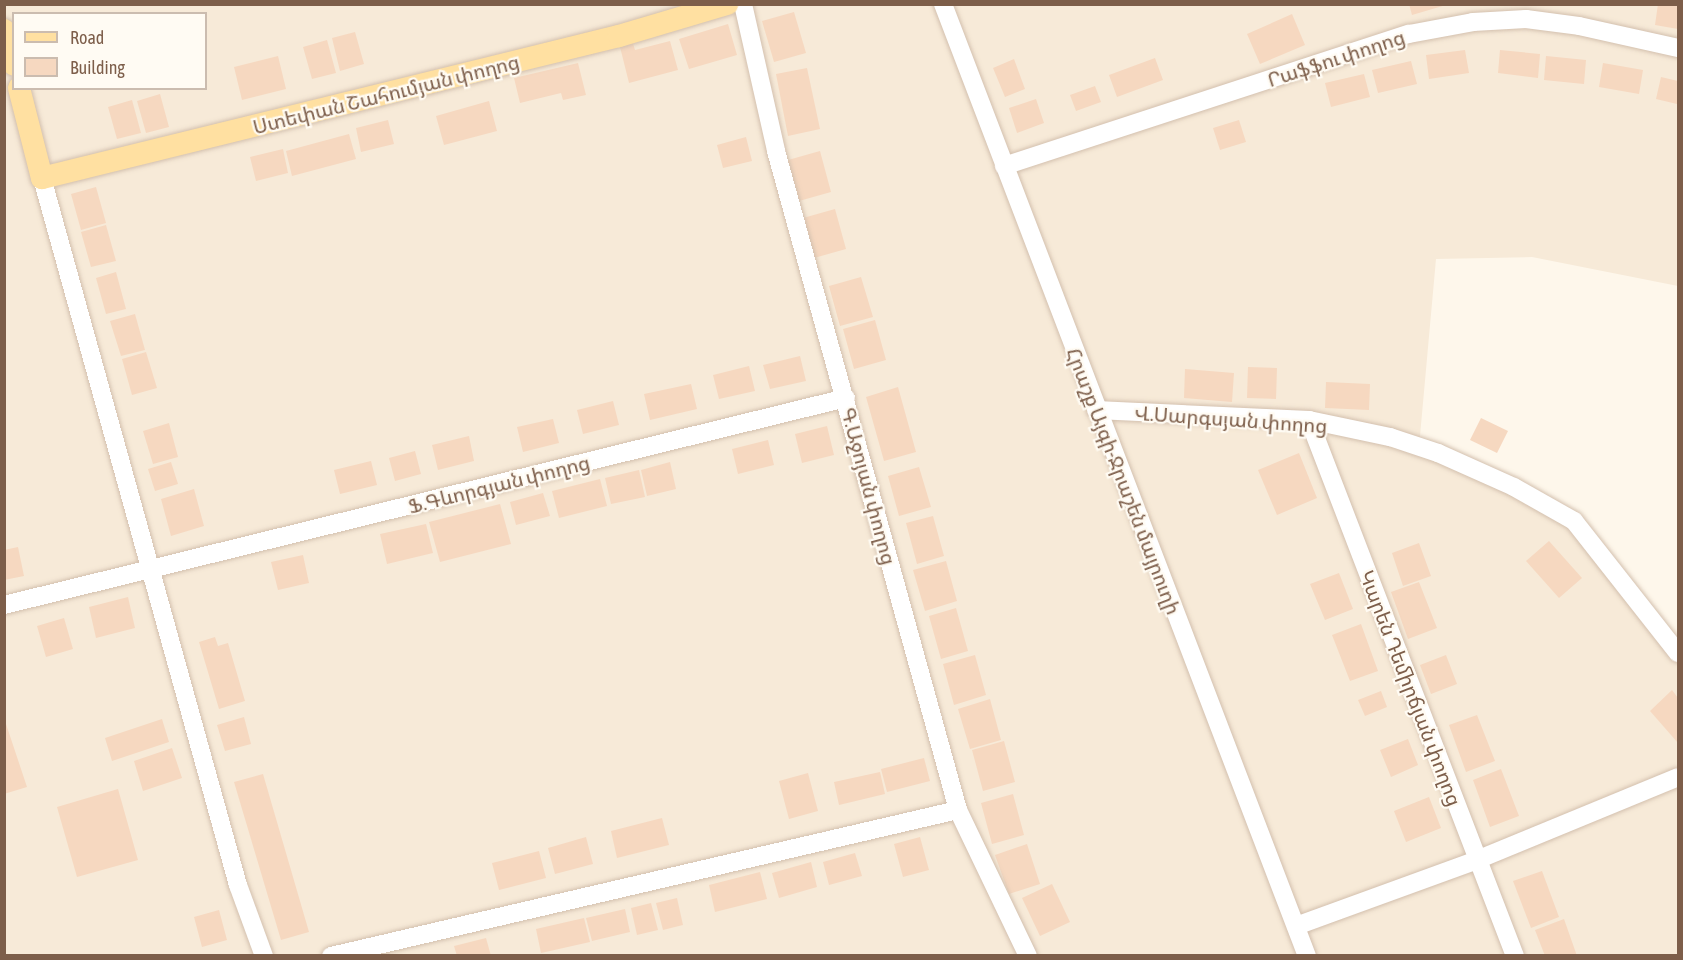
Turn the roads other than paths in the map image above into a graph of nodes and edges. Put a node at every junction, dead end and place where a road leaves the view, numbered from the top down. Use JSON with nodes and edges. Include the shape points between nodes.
{"nodes":[{"id":1,"x":727,"y":4,"type":"edge"},
{"id":2,"x":743,"y":4,"type":"edge"},
{"id":3,"x":943,"y":4,"type":"edge"},
{"id":4,"x":4,"y":30,"type":"edge"},
{"id":5,"x":1678,"y":48,"type":"edge"},
{"id":6,"x":12,"y":58,"type":"edge"},
{"id":7,"x":20,"y":90,"type":"edge"},
{"id":8,"x":1004,"y":166,"type":"junction"},
{"id":9,"x":42,"y":178,"type":"junction"},
{"id":10,"x":846,"y":398,"type":"junction"},
{"id":11,"x":1096,"y":410,"type":"junction"},
{"id":12,"x":1309,"y":420,"type":"junction"},
{"id":13,"x":153,"y":569,"type":"junction"},
{"id":14,"x":4,"y":605,"type":"edge"},
{"id":15,"x":1678,"y":653,"type":"edge"},
{"id":16,"x":1678,"y":777,"type":"edge"},
{"id":17,"x":958,"y":810,"type":"junction"},
{"id":18,"x":1477,"y":860,"type":"junction"},
{"id":19,"x":1296,"y":926,"type":"junction"},
{"id":20,"x":264,"y":956,"type":"edge"},
{"id":21,"x":331,"y":956,"type":"edge"},
{"id":22,"x":1028,"y":956,"type":"edge"},
{"id":23,"x":1307,"y":956,"type":"edge"},
{"id":24,"x":1515,"y":956,"type":"edge"}],
"edges":[{"from":1,"to":9,"type":"main road","name":"Ստեփան Շահումյան փողոց","via":[[619,36]]},
{"from":2,"to":10,"type":"street","name":"Գ.Աջոյան փողոց","via":[[776,151]]},
{"from":3,"to":8,"type":"street","name":"Հրաշք Այգի-Ջրաշեն մայրուղի"},
{"from":4,"to":6,"type":"main road"},
{"from":5,"to":8,"type":"street","name":"Րաֆֆու փողոց","via":[[1568,24],[1526,19],[1473,22],[1409,34]]},
{"from":7,"to":9,"type":"main road"},
{"from":8,"to":11,"type":"street","name":"Հրաշք Այգի-Ջրաշեն մայրուղի"},
{"from":9,"to":13,"type":"street"},
{"from":10,"to":13,"type":"street","name":"Ֆ.Գևորգյան փողոց"},
{"from":10,"to":17,"type":"street","name":"Գ.Աջոյան փողոց"},
{"from":11,"to":12,"type":"street","name":"Վ.Սարգսյան փողոց"},
{"from":11,"to":19,"type":"street","name":"Հրաշք Այգի-Ջրաշեն մայրուղի"},
{"from":12,"to":15,"type":"street","name":"Վ.Սարգսյան փողոց","via":[[1390,437],[1438,453],[1514,487],[1574,521]]},
{"from":12,"to":18,"type":"street","name":"Կարեն Դեմիրճյան փողոց"},
{"from":13,"to":14,"type":"street","name":"Ֆ.Գևորգյան փողոց"},
{"from":13,"to":20,"type":"street","via":[[238,885]]},
{"from":16,"to":18,"type":"street"},
{"from":17,"to":21,"type":"street"},
{"from":17,"to":22,"type":"street","name":"Գ.Աջոյան փողոց"},
{"from":18,"to":19,"type":"street"},
{"from":18,"to":24,"type":"street","name":"Կարեն Դեմիրճյան փողոց"},
{"from":19,"to":23,"type":"street","name":"Հրաշք Այգի-Ջրաշեն մայրուղի"}]}
